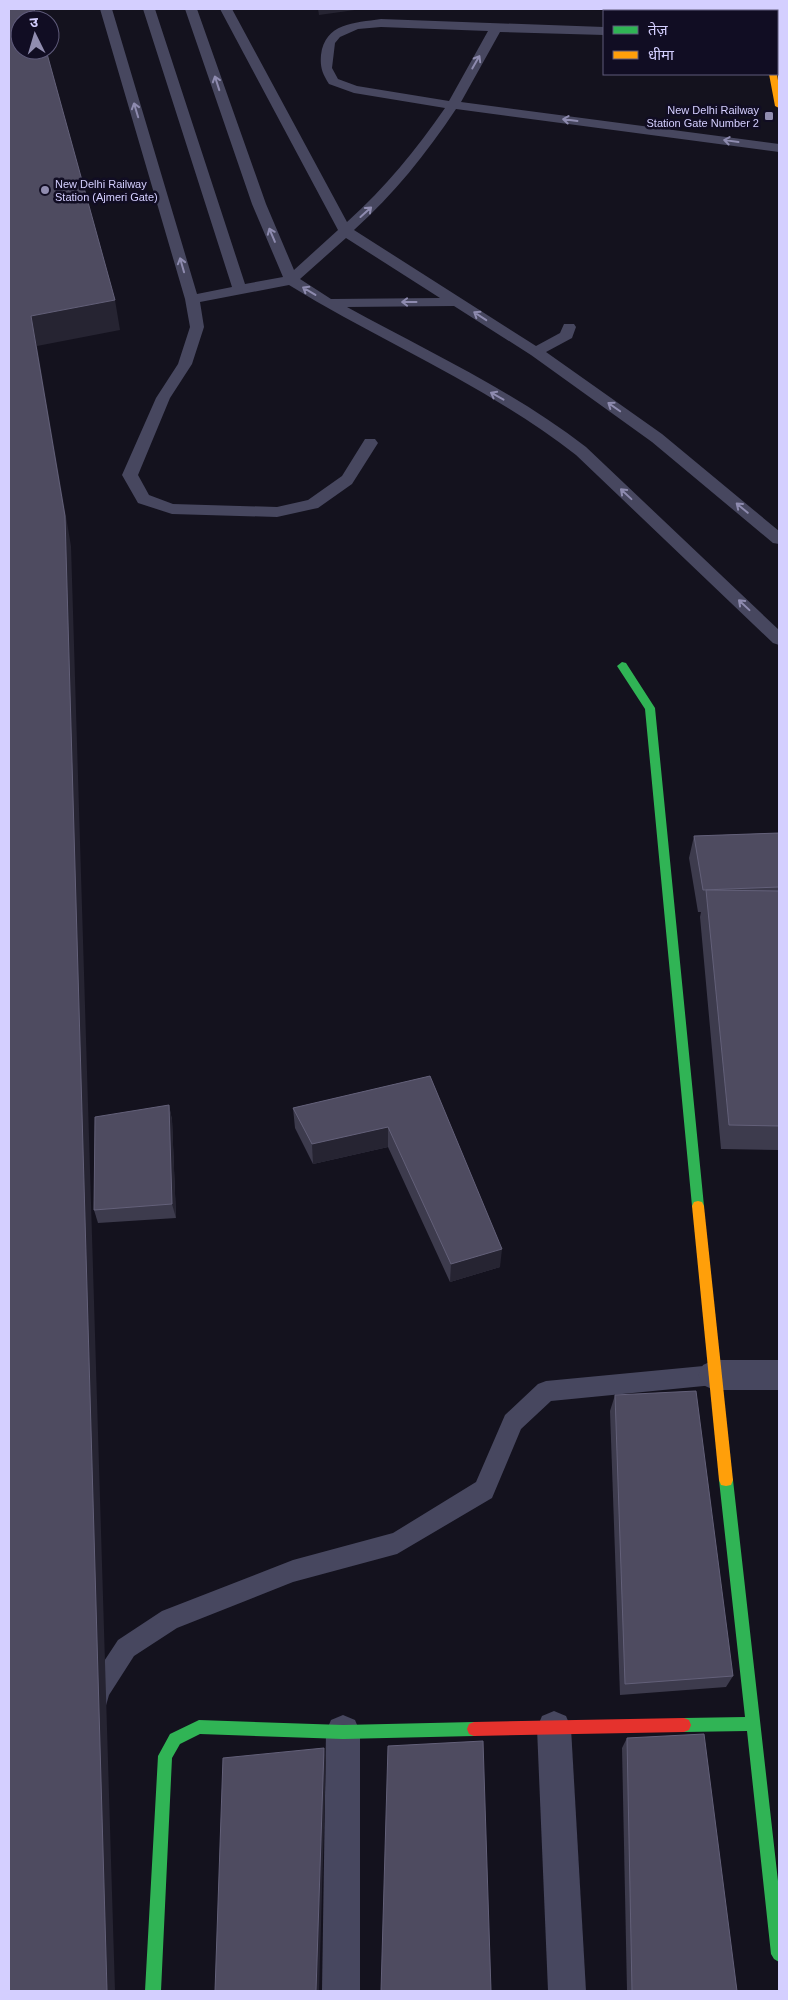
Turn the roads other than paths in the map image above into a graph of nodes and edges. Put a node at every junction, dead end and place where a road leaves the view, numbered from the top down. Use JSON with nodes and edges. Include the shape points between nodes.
{"nodes":[{"id":1,"x":106,"y":9,"type":"edge"},
{"id":2,"x":150,"y":9,"type":"edge"},
{"id":3,"x":191,"y":9,"type":"edge"},
{"id":4,"x":226,"y":9,"type":"edge"},
{"id":5,"x":496,"y":28,"type":"junction"},
{"id":6,"x":603,"y":31,"type":"edge"},
{"id":7,"x":772,"y":75,"type":"edge"},
{"id":8,"x":779,"y":100,"type":"edge"},
{"id":9,"x":454,"y":105,"type":"junction"},
{"id":10,"x":779,"y":148,"type":"edge"},
{"id":11,"x":345,"y":231,"type":"junction"},
{"id":12,"x":291,"y":280,"type":"junction"},
{"id":13,"x":240,"y":290,"type":"junction"},
{"id":14,"x":192,"y":299,"type":"junction"},
{"id":15,"x":328,"y":302,"type":"junction"},
{"id":16,"x":457,"y":302,"type":"junction"},
{"id":17,"x":569,"y":327,"type":"dead end"},
{"id":18,"x":536,"y":352,"type":"junction"},
{"id":19,"x":370,"y":443,"type":"dead end"},
{"id":20,"x":779,"y":539,"type":"edge"},
{"id":21,"x":779,"y":639,"type":"edge"},
{"id":22,"x":622,"y":666,"type":"dead end"},
{"id":23,"x":714,"y":1375,"type":"junction"},
{"id":24,"x":779,"y":1375,"type":"edge"},
{"id":25,"x":97,"y":1721,"type":"edge"},
{"id":26,"x":753,"y":1724,"type":"junction"},
{"id":27,"x":554,"y":1728,"type":"junction"},
{"id":28,"x":343,"y":1732,"type":"junction"},
{"id":29,"x":779,"y":1954,"type":"edge"},
{"id":30,"x":153,"y":1991,"type":"edge"},
{"id":31,"x":341,"y":1991,"type":"edge"},
{"id":32,"x":567,"y":1991,"type":"edge"}],
"edges":[{"from":14,"to":1,"type":"lane","one_way":true},
{"from":2,"to":13,"type":"lane"},
{"from":12,"to":3,"type":"lane","one_way":true,"via":[[259,204]]},
{"from":4,"to":11,"type":"lane"},
{"from":5,"to":6,"type":"lane"},
{"from":9,"to":5,"type":"lane","one_way":true},
{"from":5,"to":9,"type":"lane","via":[[381,22],[356,26],[336,34],[329,42],[326,68],[333,81],[354,89]]},
{"from":7,"to":8,"type":"street"},
{"from":10,"to":9,"type":"lane","one_way":true},
{"from":11,"to":9,"type":"lane","one_way":true,"via":[[377,202],[423,149]]},
{"from":11,"to":12,"type":"lane"},
{"from":11,"to":16,"type":"lane"},
{"from":12,"to":13,"type":"lane"},
{"from":15,"to":12,"type":"lane","one_way":true},
{"from":13,"to":14,"type":"lane"},
{"from":14,"to":19,"type":"lane","via":[[197,327],[186,364],[163,398],[130,475],[143,499],[172,509],[277,512],[313,504],[347,480]]},
{"from":16,"to":15,"type":"lane","one_way":true},
{"from":21,"to":15,"type":"lane","one_way":true,"via":[[558,433],[518,407]]},
{"from":18,"to":16,"type":"lane","one_way":true},
{"from":17,"to":18,"type":"lane","via":[[567,335]]},
{"from":20,"to":18,"type":"lane","one_way":true,"via":[[658,438]]},
{"from":22,"to":23,"type":"street","via":[[650,708]]},
{"from":23,"to":24,"type":"street"},
{"from":23,"to":25,"type":"lane","via":[[546,1391],[513,1422],[484,1490],[396,1543],[293,1571],[170,1619],[126,1648],[97,1692]]},
{"from":23,"to":26,"type":"street"},
{"from":26,"to":27,"type":"street"},
{"from":26,"to":29,"type":"street"},
{"from":27,"to":28,"type":"street"},
{"from":27,"to":32,"type":"street"},
{"from":28,"to":30,"type":"street","via":[[199,1727],[175,1739],[165,1756]]},
{"from":28,"to":31,"type":"street"}]}
